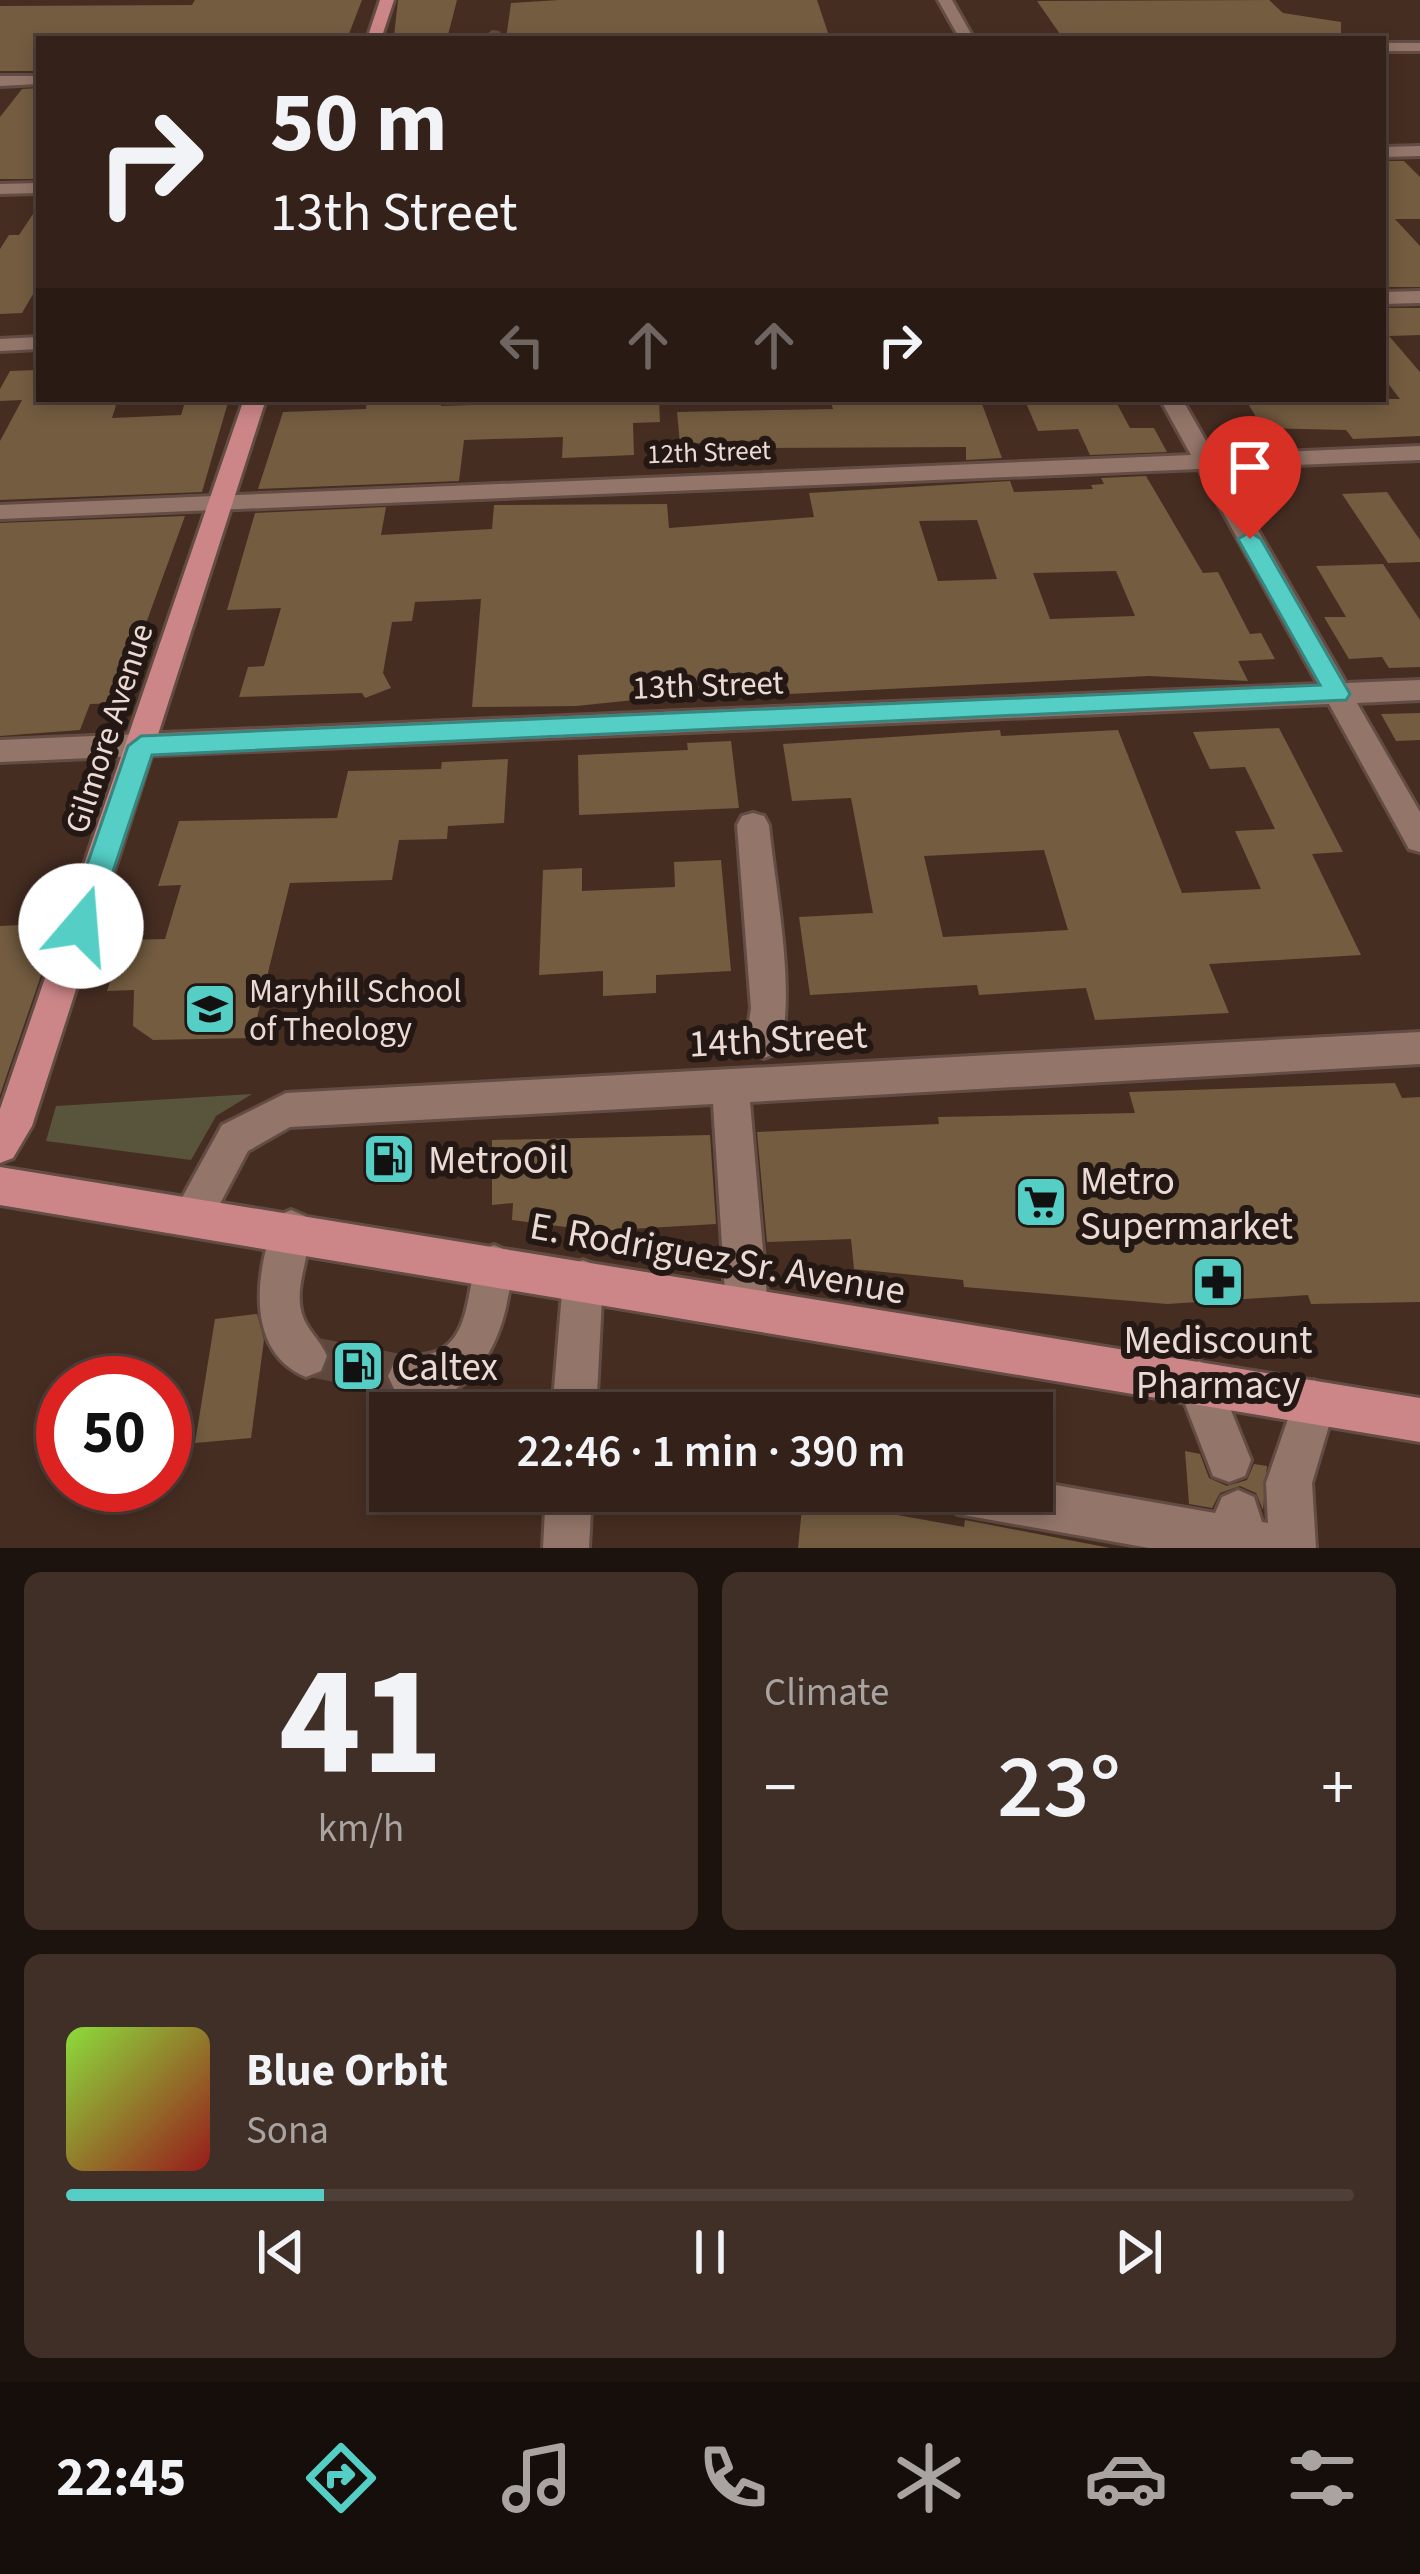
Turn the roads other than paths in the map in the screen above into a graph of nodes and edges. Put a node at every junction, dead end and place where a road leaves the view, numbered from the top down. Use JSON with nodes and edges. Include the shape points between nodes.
{"nodes":[{"id":1,"x":387,"y":0,"type":"edge"},
{"id":2,"x":945,"y":0,"type":"edge"},
{"id":3,"x":375,"y":36,"type":"edge"},
{"id":4,"x":965,"y":36,"type":"edge"},
{"id":5,"x":1420,"y":46,"type":"edge"},
{"id":6,"x":1386,"y":47,"type":"edge"},
{"id":7,"x":36,"y":80,"type":"edge"},
{"id":8,"x":0,"y":81,"type":"edge"},
{"id":9,"x":1420,"y":151,"type":"edge"},
{"id":10,"x":1386,"y":152,"type":"edge"},
{"id":11,"x":1420,"y":297,"type":"edge"},
{"id":12,"x":1386,"y":298,"type":"edge"},
{"id":13,"x":36,"y":344,"type":"edge"},
{"id":14,"x":0,"y":345,"type":"edge"},
{"id":15,"x":254,"y":402,"type":"edge"},
{"id":16,"x":1173,"y":402,"type":"edge"},
{"id":17,"x":1420,"y":453,"type":"edge"},
{"id":18,"x":1206,"y":462,"type":"junction"},
{"id":19,"x":217,"y":505,"type":"junction"},
{"id":20,"x":0,"y":512,"type":"edge"},
{"id":21,"x":1420,"y":690,"type":"edge"},
{"id":22,"x":1337,"y":694,"type":"junction"},
{"id":23,"x":141,"y":746,"type":"junction"},
{"id":24,"x":0,"y":751,"type":"edge"},
{"id":25,"x":753,"y":825,"type":"dead end"},
{"id":26,"x":1420,"y":840,"type":"edge"},
{"id":27,"x":764,"y":1042,"type":"dead end"},
{"id":28,"x":1420,"y":1048,"type":"edge"},
{"id":29,"x":730,"y":1086,"type":"junction"},
{"id":30,"x":0,"y":1144,"type":"edge"},
{"id":31,"x":0,"y":1186,"type":"edge"},
{"id":32,"x":193,"y":1214,"type":"junction"},
{"id":33,"x":291,"y":1230,"type":"junction"},
{"id":34,"x":494,"y":1264,"type":"junction"},
{"id":35,"x":583,"y":1280,"type":"junction"},
{"id":36,"x":746,"y":1308,"type":"junction"},
{"id":37,"x":307,"y":1355,"type":"dead end"},
{"id":38,"x":410,"y":1376,"type":"tunnel mouth"},
{"id":39,"x":1198,"y":1383,"type":"junction"},
{"id":40,"x":575,"y":1392,"type":"edge"},
{"id":41,"x":1315,"y":1402,"type":"junction"},
{"id":42,"x":1420,"y":1420,"type":"edge"},
{"id":43,"x":1229,"y":1460,"type":"dead end"},
{"id":44,"x":1053,"y":1505,"type":"edge"},
{"id":45,"x":568,"y":1512,"type":"edge"},
{"id":46,"x":1251,"y":1534,"type":"edge"},
{"id":47,"x":566,"y":1548,"type":"edge"},
{"id":48,"x":1293,"y":1548,"type":"edge"}],
"edges":[{"from":1,"to":3,"type":"main road"},
{"from":2,"to":4,"type":"street"},
{"from":5,"to":6,"type":"street"},
{"from":7,"to":8,"type":"street"},
{"from":9,"to":10,"type":"street"},
{"from":11,"to":12,"type":"street"},
{"from":13,"to":14,"type":"street"},
{"from":15,"to":19,"type":"main road","name":"Gilmore Avenue"},
{"from":16,"to":18,"type":"street"},
{"from":17,"to":18,"type":"street","name":"12th Street"},
{"from":18,"to":19,"type":"street","name":"12th Street"},
{"from":18,"to":22,"type":"street"},
{"from":19,"to":20,"type":"street","name":"12th Street"},
{"from":19,"to":23,"type":"main road","name":"Gilmore Avenue"},
{"from":21,"to":22,"type":"street","name":"13th Street"},
{"from":22,"to":23,"type":"street","name":"13th Street"},
{"from":22,"to":26,"type":"street"},
{"from":23,"to":24,"type":"street","name":"13th Street"},
{"from":23,"to":30,"type":"main road","name":"Gilmore Avenue","via":[[13,1126]]},
{"from":25,"to":27,"type":"street","via":[[769,1008]]},
{"from":28,"to":29,"type":"street","name":"14th Street"},
{"from":29,"to":32,"type":"street","name":"14th Street","via":[[286,1110],[235,1138]]},
{"from":29,"to":36,"type":"street"},
{"from":31,"to":32,"type":"main road","name":"E. Rodriguez Sr. Avenue"},
{"from":32,"to":33,"type":"main road","name":"E. Rodriguez Sr. Avenue"},
{"from":33,"to":34,"type":"main road","name":"E. Rodriguez Sr. Avenue"},
{"from":33,"to":37,"type":"street","via":[[276,1304],[283,1328]]},
{"from":34,"to":35,"type":"main road","name":"E. Rodriguez Sr. Avenue"},
{"from":34,"to":38,"type":"street","via":[[477,1343],[456,1368]]},
{"from":35,"to":36,"type":"main road","name":"E. Rodriguez Sr. Avenue"},
{"from":35,"to":40,"type":"street"},
{"from":36,"to":39,"type":"main road","name":"E. Rodriguez Sr. Avenue"},
{"from":39,"to":41,"type":"main road","name":"E. Rodriguez Sr. Avenue"},
{"from":39,"to":43,"type":"street"},
{"from":41,"to":42,"type":"main road","name":"E. Rodriguez Sr. Avenue"},
{"from":41,"to":48,"type":"street","via":[[1289,1483]]},
{"from":44,"to":46,"type":"street"},
{"from":45,"to":47,"type":"street"}]}
